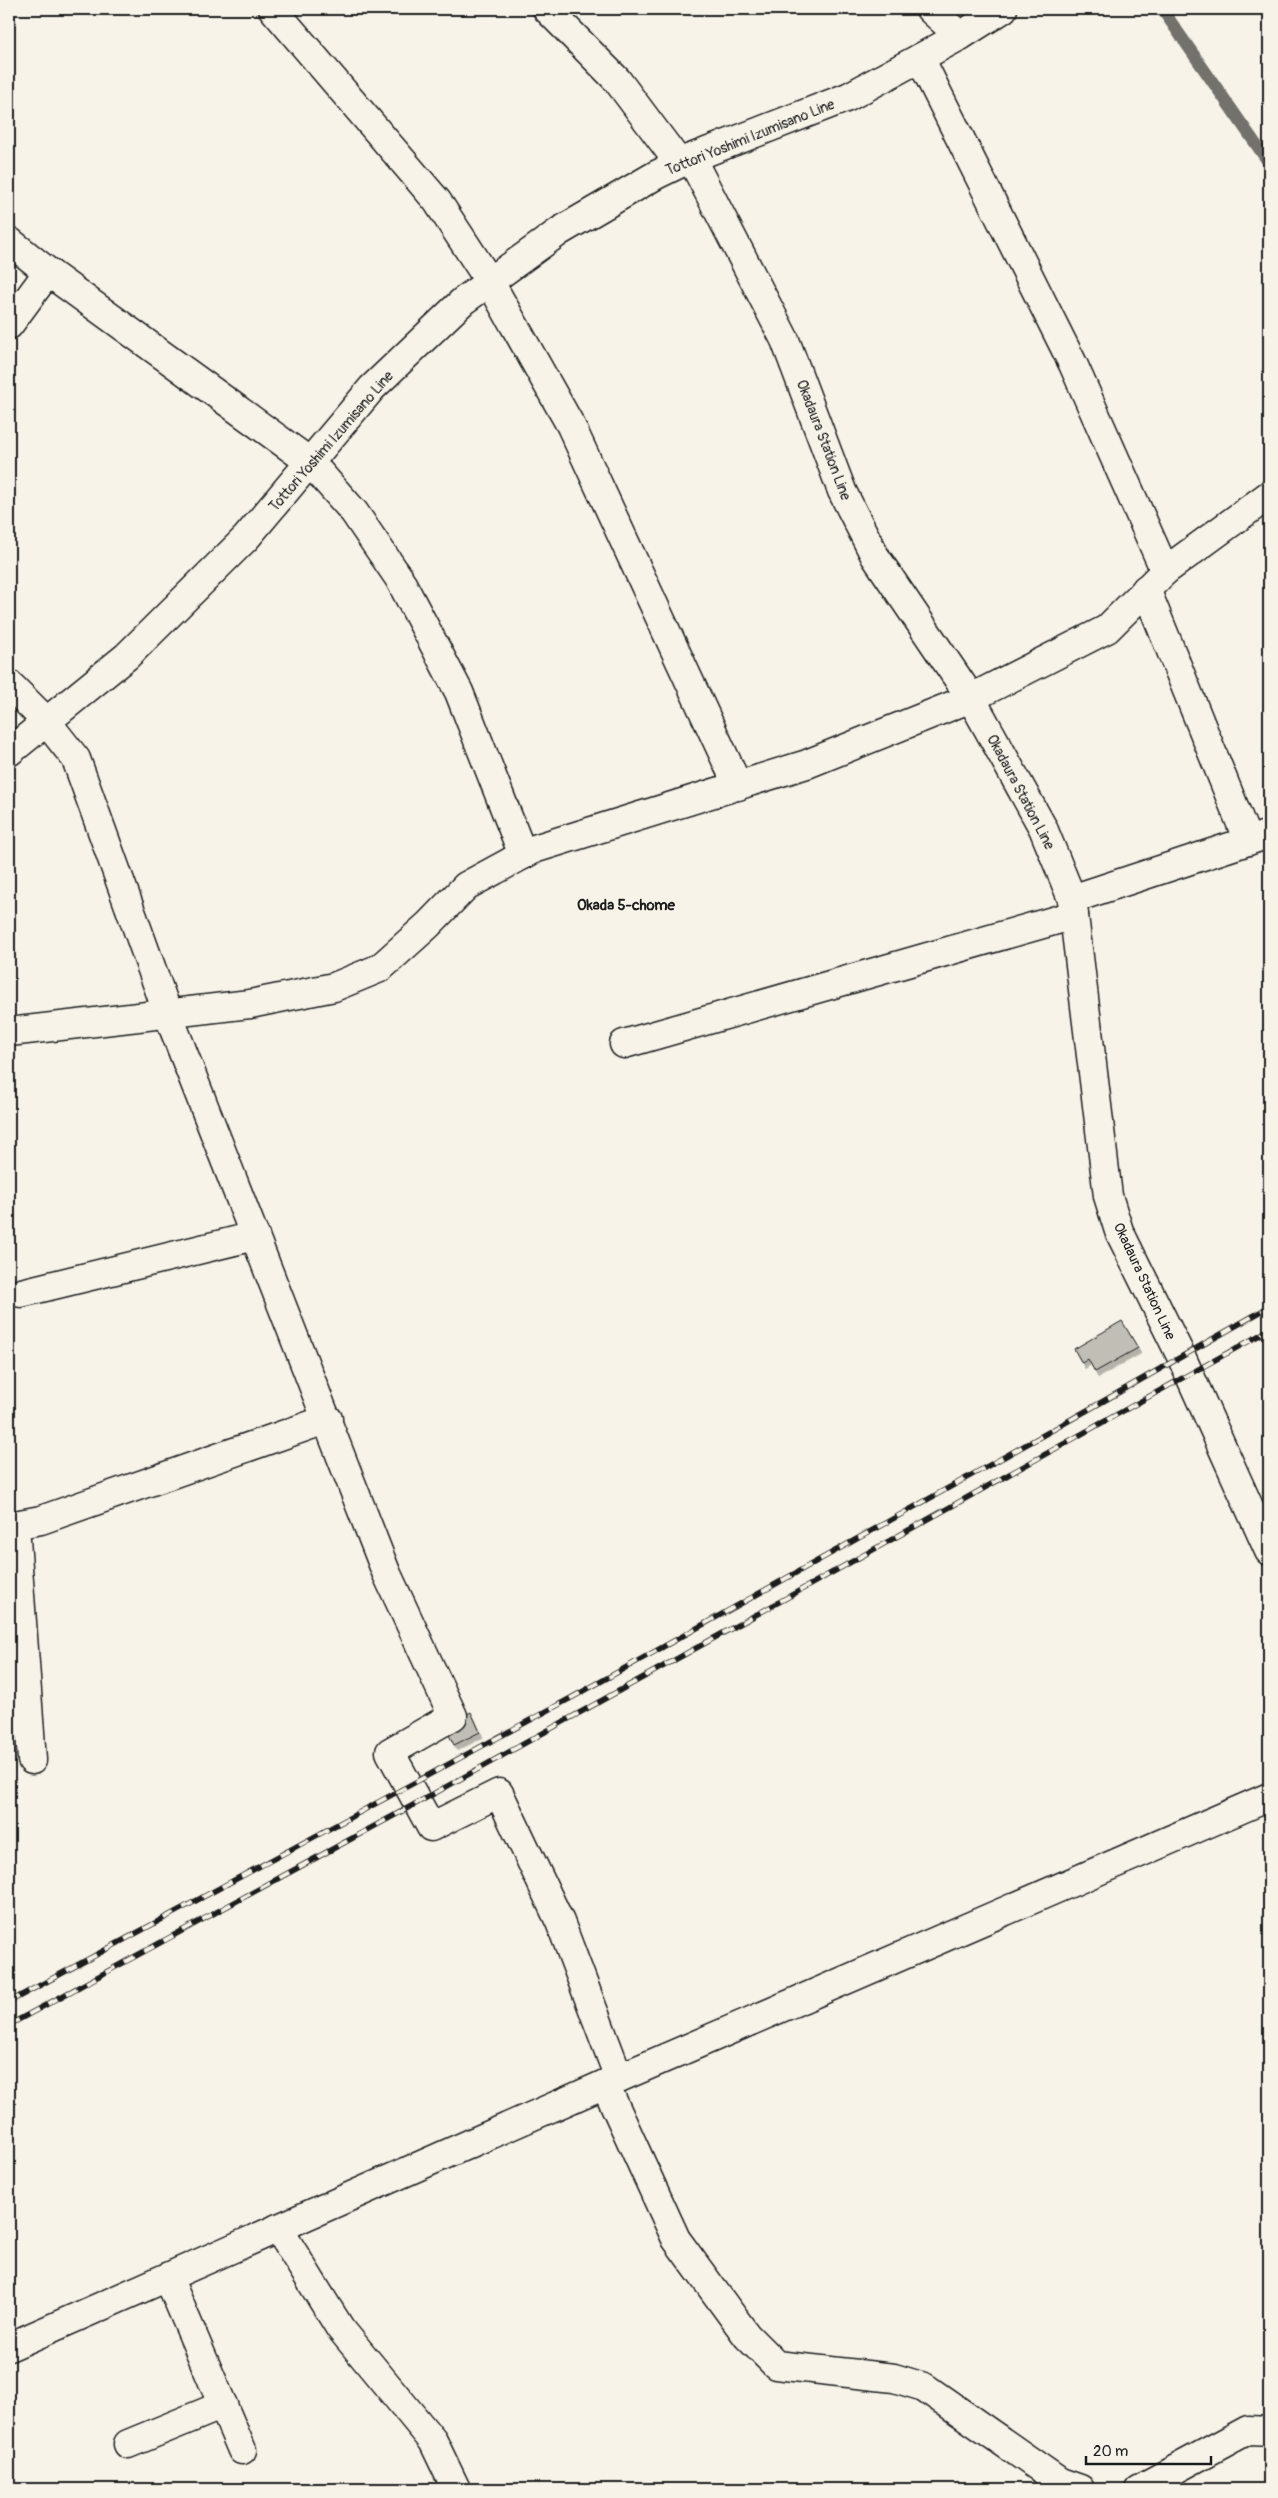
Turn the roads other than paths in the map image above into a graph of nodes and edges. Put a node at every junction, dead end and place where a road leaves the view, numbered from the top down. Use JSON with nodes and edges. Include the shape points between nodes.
{"nodes":[{"id":1,"x":273,"y":9,"type":"edge"},
{"id":2,"x":546,"y":9,"type":"edge"},
{"id":3,"x":930,"y":9,"type":"edge"},
{"id":4,"x":1003,"y":9,"type":"edge"},
{"id":5,"x":960,"y":36,"type":"junction"},
{"id":6,"x":920,"y":58,"type":"junction"},
{"id":7,"x":685,"y":160,"type":"junction"},
{"id":8,"x":9,"y":240,"type":"edge"},
{"id":9,"x":48,"y":272,"type":"junction"},
{"id":10,"x":490,"y":282,"type":"junction"},
{"id":11,"x":9,"y":325,"type":"edge"},
{"id":12,"x":310,"y":462,"type":"junction"},
{"id":13,"x":1269,"y":495,"type":"edge"},
{"id":14,"x":1155,"y":580,"type":"junction"},
{"id":15,"x":9,"y":684,"type":"edge"},
{"id":16,"x":970,"y":698,"type":"junction"},
{"id":17,"x":46,"y":721,"type":"junction"},
{"id":18,"x":9,"y":752,"type":"edge"},
{"id":19,"x":738,"y":786,"type":"junction"},
{"id":20,"x":1259,"y":837,"type":"edge"},
{"id":21,"x":523,"y":855,"type":"junction"},
{"id":22,"x":1073,"y":907,"type":"junction"},
{"id":23,"x":168,"y":1014,"type":"junction"},
{"id":24,"x":9,"y":1032,"type":"edge"},
{"id":25,"x":624,"y":1044,"type":"dead end"},
{"id":26,"x":255,"y":1236,"type":"junction"},
{"id":27,"x":21,"y":1293,"type":"dead end"},
{"id":28,"x":328,"y":1420,"type":"junction"},
{"id":29,"x":12,"y":1526,"type":"edge"},
{"id":30,"x":1269,"y":1551,"type":"edge"},
{"id":31,"x":32,"y":1760,"type":"dead end"},
{"id":32,"x":1269,"y":1796,"type":"edge"},
{"id":33,"x":612,"y":2081,"type":"junction"},
{"id":34,"x":278,"y":2228,"type":"junction"},
{"id":35,"x":168,"y":2276,"type":"junction"},
{"id":36,"x":9,"y":2347,"type":"edge"},
{"id":37,"x":223,"y":2405,"type":"junction"},
{"id":38,"x":1269,"y":2431,"type":"edge"},
{"id":39,"x":128,"y":2444,"type":"dead end"},
{"id":40,"x":242,"y":2450,"type":"dead end"},
{"id":41,"x":456,"y":2489,"type":"edge"},
{"id":42,"x":1080,"y":2489,"type":"edge"},
{"id":43,"x":1139,"y":2489,"type":"edge"}],
"edges":[{"from":1,"to":10,"type":"street","via":[[438,200]]},
{"from":2,"to":7,"type":"street","name":"Okadaura Station Line","via":[[617,80]]},
{"from":3,"to":5,"type":"street"},
{"from":4,"to":5,"type":"street","name":"Tottori Yoshimi Izumisano Line"},
{"from":5,"to":6,"type":"street","name":"Tottori Yoshimi Izumisano Line"},
{"from":6,"to":7,"type":"street","name":"Tottori Yoshimi Izumisano Line","via":[[848,97]]},
{"from":6,"to":14,"type":"street","via":[[1073,364]]},
{"from":7,"to":10,"type":"street","name":"Tottori Yoshimi Izumisano Line","via":[[560,231]]},
{"from":7,"to":16,"type":"street","name":"Okadaura Station Line","via":[[785,340],[846,499],[876,556]]},
{"from":8,"to":9,"type":"street"},
{"from":9,"to":11,"type":"street"},
{"from":9,"to":12,"type":"street"},
{"from":10,"to":12,"type":"street","name":"Tottori Yoshimi Izumisano Line","via":[[463,301],[372,388]]},
{"from":10,"to":19,"type":"street","via":[[572,426]]},
{"from":12,"to":17,"type":"street","name":"Tottori Yoshimi Izumisano Line","via":[[246,538],[127,656]]},
{"from":12,"to":21,"type":"street","via":[[354,512],[399,578],[459,692]]},
{"from":13,"to":14,"type":"street"},
{"from":14,"to":16,"type":"street","via":[[1107,629]]},
{"from":14,"to":20,"type":"street"},
{"from":15,"to":17,"type":"street"},
{"from":16,"to":19,"type":"street","via":[[807,764]]},
{"from":16,"to":22,"type":"street","name":"Okadaura Station Line","via":[[1043,828]]},
{"from":17,"to":18,"type":"street","name":"Tottori Yoshimi Izumisano Line"},
{"from":17,"to":23,"type":"street","via":[[76,759]]},
{"from":19,"to":21,"type":"street"},
{"from":20,"to":22,"type":"street"},
{"from":21,"to":23,"type":"street","via":[[466,886],[380,968],[334,987],[250,1004]]},
{"from":22,"to":25,"type":"street"},
{"from":22,"to":30,"type":"street","name":"Okadaura Station Line","via":[[1108,1196],[1119,1231],[1181,1356]]},
{"from":23,"to":24,"type":"street"},
{"from":23,"to":26,"type":"street"},
{"from":26,"to":27,"type":"street"},
{"from":26,"to":28,"type":"street"},
{"from":28,"to":29,"type":"street","via":[[41,1520]]},
{"from":28,"to":33,"type":"street","via":[[386,1572],[453,1716],[390,1752],[431,1827],[499,1793],[560,1922]]},
{"from":29,"to":31,"type":"street"},
{"from":32,"to":33,"type":"street"},
{"from":33,"to":34,"type":"street"},
{"from":33,"to":42,"type":"street","via":[[676,2239],[747,2336],[776,2365],[894,2378],[924,2387],[1060,2482]]},
{"from":34,"to":35,"type":"street"},
{"from":34,"to":41,"type":"street","via":[[340,2328],[434,2441]]},
{"from":35,"to":36,"type":"street"},
{"from":35,"to":37,"type":"street"},
{"from":37,"to":39,"type":"street"},
{"from":37,"to":40,"type":"street"},
{"from":38,"to":43,"type":"street","via":[[1248,2430]]}]}
